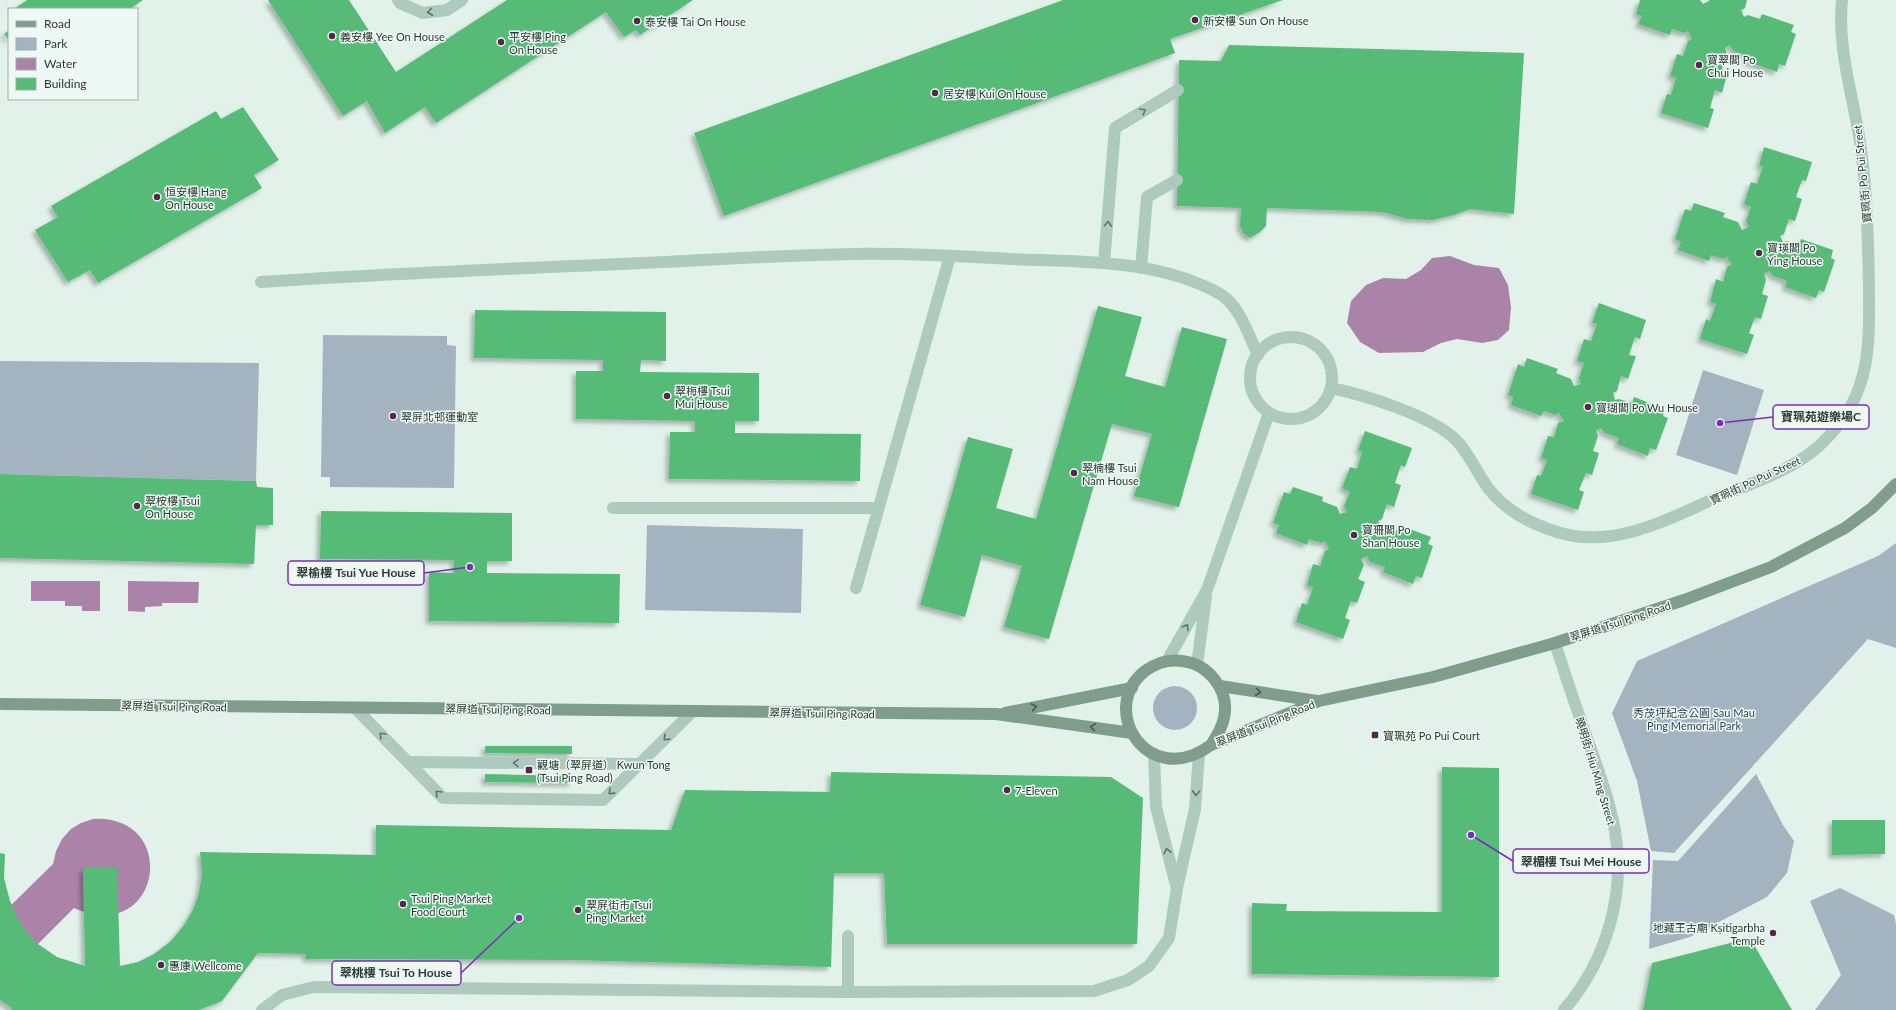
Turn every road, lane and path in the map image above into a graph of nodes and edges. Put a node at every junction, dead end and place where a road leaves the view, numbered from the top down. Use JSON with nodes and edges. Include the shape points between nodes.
{"nodes":[{"id":1,"x":398,"y":0,"type":"edge"},
{"id":2,"x":462,"y":0,"type":"edge"},
{"id":3,"x":1842,"y":0,"type":"edge"},
{"id":4,"x":1178,"y":90,"type":"dead end"},
{"id":5,"x":1177,"y":180,"type":"dead end"},
{"id":6,"x":950,"y":256,"type":"junction"},
{"id":7,"x":1104,"y":263,"type":"junction"},
{"id":8,"x":1141,"y":268,"type":"junction"},
{"id":9,"x":261,"y":282,"type":"dead end"},
{"id":10,"x":1258,"y":355,"type":"junction"},
{"id":11,"x":1331,"y":388,"type":"junction"},
{"id":12,"x":1270,"y":413,"type":"junction"},
{"id":13,"x":1896,"y":484,"type":"edge"},
{"id":14,"x":613,"y":508,"type":"dead end"},
{"id":15,"x":878,"y":508,"type":"junction"},
{"id":16,"x":856,"y":588,"type":"dead end"},
{"id":17,"x":1207,"y":590,"type":"junction"},
{"id":18,"x":1555,"y":643,"type":"junction"},
{"id":19,"x":1167,"y":661,"type":"junction"},
{"id":20,"x":1197,"y":665,"type":"junction"},
{"id":21,"x":1220,"y":686,"type":"junction"},
{"id":22,"x":1132,"y":688,"type":"junction"},
{"id":23,"x":1319,"y":701,"type":"junction"},
{"id":24,"x":0,"y":704,"type":"edge"},
{"id":25,"x":355,"y":708,"type":"junction"},
{"id":26,"x":694,"y":711,"type":"junction"},
{"id":27,"x":996,"y":714,"type":"junction"},
{"id":28,"x":1132,"y":733,"type":"junction"},
{"id":29,"x":1211,"y":745,"type":"junction"},
{"id":30,"x":1154,"y":754,"type":"junction"},
{"id":31,"x":1199,"y":754,"type":"junction"},
{"id":32,"x":408,"y":762,"type":"junction"},
{"id":33,"x":639,"y":764,"type":"junction"},
{"id":34,"x":1177,"y":888,"type":"junction"},
{"id":35,"x":848,"y":936,"type":"dead end"},
{"id":36,"x":848,"y":992,"type":"junction"},
{"id":37,"x":262,"y":1010,"type":"edge"},
{"id":38,"x":1564,"y":1010,"type":"edge"}],
"edges":[{"from":2,"to":1,"type":"street","one_way":true,"via":[[447,10],[423,13]]},
{"from":3,"to":11,"type":"street","name":"寶珮街 Po Pui Street","via":[[1841,36],[1860,143],[1867,220],[1868,343],[1860,386],[1853,403],[1832,433],[1804,457],[1769,476],[1648,527],[1617,536],[1579,537],[1541,526],[1508,508],[1488,488],[1467,454],[1445,430],[1360,394]]},
{"from":7,"to":4,"type":"street","one_way":true,"via":[[1115,128]]},
{"from":5,"to":8,"type":"street","via":[[1147,197]]},
{"from":6,"to":7,"type":"street"},
{"from":6,"to":9,"type":"street","via":[[848,254]]},
{"from":6,"to":15,"type":"street"},
{"from":7,"to":8,"type":"street"},
{"from":8,"to":10,"type":"street","via":[[1196,283],[1222,295],[1239,314]]},
{"from":10,"to":11,"type":"street","via":[[1267,345],[1280,339],[1294,337],[1308,341],[1319,348],[1327,360]]},
{"from":10,"to":12,"type":"street","via":[[1251,368],[1250,382],[1253,394],[1260,405]]},
{"from":11,"to":12,"type":"street","via":[[1325,401],[1306,417],[1294,420]]},
{"from":12,"to":17,"type":"street"},
{"from":13,"to":18,"type":"street","name":"翠屏道 Tsui Ping Road","via":[[1872,508],[1845,528],[1771,567],[1684,600]]},
{"from":14,"to":15,"type":"street"},
{"from":15,"to":16,"type":"street"},
{"from":19,"to":17,"type":"street","one_way":true},
{"from":17,"to":20,"type":"street"},
{"from":18,"to":23,"type":"street","name":"翠屏道 Tsui Ping Road","via":[[1433,677]]},
{"from":18,"to":38,"type":"street","name":"曉明街 Hiu Ming Street","via":[[1610,808],[1618,862],[1615,904],[1609,929],[1586,980]]},
{"from":19,"to":20,"type":"street","name":"翠屏道 Tsui Ping Road"},
{"from":19,"to":22,"type":"street","name":"翠屏道 Tsui Ping Road","via":[[1152,666],[1140,675]]},
{"from":20,"to":21,"type":"street","name":"翠屏道 Tsui Ping Road","via":[[1210,674]]},
{"from":21,"to":23,"type":"street","name":"翠屏道 Tsui Ping Road","one_way":true},
{"from":21,"to":29,"type":"street","name":"翠屏道 Tsui Ping Road","via":[[1225,701],[1225,717],[1220,732]]},
{"from":27,"to":22,"type":"street","name":"翠屏道 Tsui Ping Road","one_way":true},
{"from":22,"to":28,"type":"street","name":"翠屏道 Tsui Ping Road","via":[[1127,703],[1127,718]]},
{"from":23,"to":29,"type":"street","name":"翠屏道 Tsui Ping Road"},
{"from":24,"to":25,"type":"street","name":"翠屏道 Tsui Ping Road"},
{"from":25,"to":26,"type":"street","name":"翠屏道 Tsui Ping Road"},
{"from":32,"to":25,"type":"street","one_way":true},
{"from":26,"to":27,"type":"street","name":"翠屏道 Tsui Ping Road"},
{"from":26,"to":33,"type":"street","one_way":true},
{"from":28,"to":27,"type":"street","name":"翠屏道 Tsui Ping Road","one_way":true},
{"from":28,"to":30,"type":"street","name":"翠屏道 Tsui Ping Road","via":[[1141,745]]},
{"from":29,"to":31,"type":"street","name":"翠屏道 Tsui Ping Road"},
{"from":30,"to":31,"type":"street","name":"翠屏道 Tsui Ping Road","via":[[1169,759],[1184,759]]},
{"from":34,"to":30,"type":"street","one_way":true,"via":[[1156,807]]},
{"from":31,"to":34,"type":"street","one_way":true,"via":[[1195,809]]},
{"from":33,"to":32,"type":"street","one_way":true},
{"from":33,"to":32,"type":"street","one_way":true,"via":[[603,800],[444,798]]},
{"from":34,"to":36,"type":"street","via":[[1169,938],[1149,966],[1128,980],[1101,989],[1062,992]]},
{"from":35,"to":36,"type":"street"},
{"from":36,"to":37,"type":"street","via":[[314,987],[282,995]]}]}
